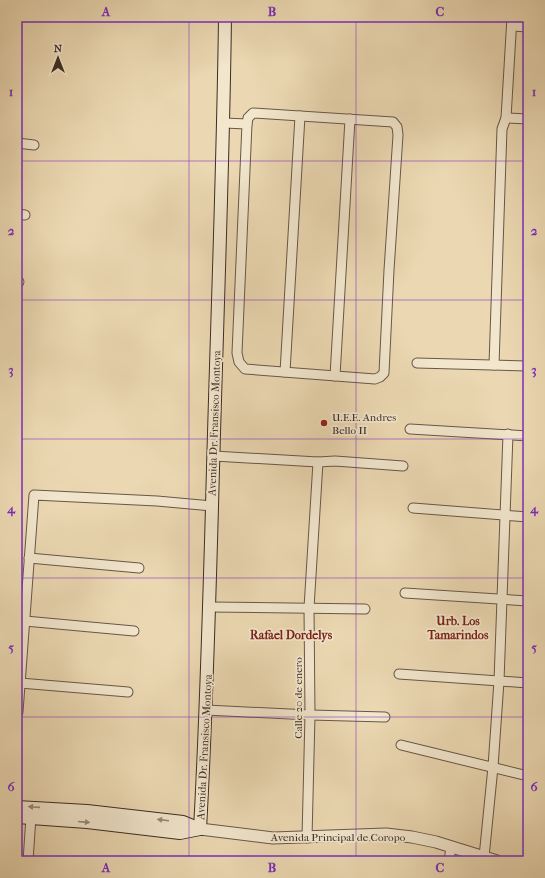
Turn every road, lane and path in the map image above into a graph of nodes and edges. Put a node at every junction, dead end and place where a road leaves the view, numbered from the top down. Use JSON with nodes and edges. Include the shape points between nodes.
{"nodes":[{"id":1,"x":225,"y":17,"type":"edge"},
{"id":2,"x":512,"y":21,"type":"edge"},
{"id":3,"x":528,"y":27,"type":"edge"},
{"id":4,"x":300,"y":116,"type":"junction"},
{"id":5,"x":506,"y":118,"type":"junction"},
{"id":6,"x":350,"y":119,"type":"junction"},
{"id":7,"x":528,"y":119,"type":"edge"},
{"id":8,"x":224,"y":123,"type":"junction"},
{"id":9,"x":247,"y":124,"type":"junction"},
{"id":10,"x":17,"y":143,"type":"edge"},
{"id":11,"x":34,"y":145,"type":"dead end"},
{"id":12,"x":417,"y":363,"type":"dead end"},
{"id":13,"x":494,"y":365,"type":"junction"},
{"id":14,"x":528,"y":366,"type":"edge"},
{"id":15,"x":285,"y":372,"type":"junction"},
{"id":16,"x":335,"y":376,"type":"junction"},
{"id":17,"x":410,"y":430,"type":"dead end"},
{"id":18,"x":508,"y":434,"type":"junction"},
{"id":19,"x":528,"y":436,"type":"edge"},
{"id":20,"x":214,"y":456,"type":"junction"},
{"id":21,"x":318,"y":462,"type":"junction"},
{"id":22,"x":403,"y":466,"type":"dead end"},
{"id":23,"x":212,"y":506,"type":"junction"},
{"id":24,"x":413,"y":508,"type":"dead end"},
{"id":25,"x":505,"y":515,"type":"junction"},
{"id":26,"x":528,"y":517,"type":"edge"},
{"id":27,"x":29,"y":558,"type":"junction"},
{"id":28,"x":139,"y":568,"type":"dead end"},
{"id":29,"x":405,"y":593,"type":"dead end"},
{"id":30,"x":502,"y":599,"type":"junction"},
{"id":31,"x":528,"y":601,"type":"edge"},
{"id":32,"x":210,"y":607,"type":"junction"},
{"id":33,"x":309,"y":608,"type":"junction"},
{"id":34,"x":365,"y":609,"type":"dead end"},
{"id":35,"x":25,"y":621,"type":"junction"},
{"id":36,"x":134,"y":631,"type":"dead end"},
{"id":37,"x":399,"y":674,"type":"dead end"},
{"id":38,"x":499,"y":681,"type":"junction"},
{"id":39,"x":20,"y":683,"type":"junction"},
{"id":40,"x":528,"y":683,"type":"edge"},
{"id":41,"x":128,"y":692,"type":"dead end"},
{"id":42,"x":206,"y":710,"type":"junction"},
{"id":43,"x":18,"y":712,"type":"dead end"},
{"id":44,"x":310,"y":715,"type":"junction"},
{"id":45,"x":385,"y":717,"type":"dead end"},
{"id":46,"x":401,"y":745,"type":"dead end"},
{"id":47,"x":493,"y":767,"type":"junction"},
{"id":48,"x":528,"y":776,"type":"edge"},
{"id":49,"x":17,"y":807,"type":"edge"},
{"id":50,"x":17,"y":817,"type":"edge"},
{"id":51,"x":30,"y":817,"type":"junction"},
{"id":52,"x":200,"y":829,"type":"junction"},
{"id":53,"x":307,"y":838,"type":"junction"},
{"id":54,"x":451,"y":847,"type":"junction"},
{"id":55,"x":484,"y":857,"type":"junction"},
{"id":56,"x":28,"y":861,"type":"edge"},
{"id":57,"x":449,"y":861,"type":"edge"},
{"id":58,"x":497,"y":861,"type":"edge"}],
"edges":[{"from":1,"to":8,"type":"main road","name":"Avenida Dr. Fransisco Montoya"},
{"from":2,"to":3,"type":"street"},
{"from":2,"to":5,"type":"street"},
{"from":4,"to":6,"type":"street"},
{"from":4,"to":9,"type":"street","via":[[253,113]]},
{"from":4,"to":15,"type":"street"},
{"from":5,"to":7,"type":"street"},
{"from":5,"to":13,"type":"street","via":[[502,129]]},
{"from":6,"to":16,"type":"street"},
{"from":6,"to":16,"type":"street","via":[[393,122],[398,130],[384,373],[375,379]]},
{"from":8,"to":9,"type":"street"},
{"from":8,"to":20,"type":"main road","name":"Avenida Dr. Fransisco Montoya"},
{"from":9,"to":15,"type":"street","via":[[237,358],[245,369]]},
{"from":10,"to":11,"type":"street"},
{"from":12,"to":13,"type":"street"},
{"from":13,"to":14,"type":"street"},
{"from":15,"to":16,"type":"street"},
{"from":17,"to":18,"type":"street"},
{"from":18,"to":19,"type":"street"},
{"from":18,"to":25,"type":"street"},
{"from":20,"to":21,"type":"street"},
{"from":20,"to":23,"type":"main road","name":"Avenida Dr. Fransisco Montoya"},
{"from":21,"to":22,"type":"street"},
{"from":21,"to":33,"type":"street","name":"Calle 20 de enero"},
{"from":23,"to":27,"type":"street","via":[[34,495]]},
{"from":23,"to":32,"type":"main road","name":"Avenida Dr. Fransisco Montoya"},
{"from":24,"to":25,"type":"street"},
{"from":25,"to":26,"type":"street"},
{"from":25,"to":30,"type":"street"},
{"from":27,"to":28,"type":"street"},
{"from":27,"to":35,"type":"street"},
{"from":29,"to":30,"type":"street"},
{"from":30,"to":31,"type":"street"},
{"from":30,"to":38,"type":"street"},
{"from":32,"to":33,"type":"street"},
{"from":32,"to":42,"type":"main road","name":"Avenida Dr. Fransisco Montoya"},
{"from":33,"to":34,"type":"street"},
{"from":33,"to":44,"type":"street","name":"Calle 20 de enero"},
{"from":35,"to":36,"type":"street"},
{"from":35,"to":39,"type":"street"},
{"from":37,"to":38,"type":"street"},
{"from":38,"to":40,"type":"street"},
{"from":38,"to":47,"type":"street"},
{"from":39,"to":41,"type":"street"},
{"from":39,"to":43,"type":"street"},
{"from":42,"to":44,"type":"street"},
{"from":42,"to":52,"type":"main road","name":"Avenida Dr. Fransisco Montoya"},
{"from":44,"to":45,"type":"street"},
{"from":44,"to":53,"type":"street","name":"Calle 20 de enero"},
{"from":46,"to":47,"type":"street"},
{"from":47,"to":48,"type":"street"},
{"from":47,"to":55,"type":"street"},
{"from":52,"to":49,"type":"main road","name":"Avenida Principal de Coropo","one_way":true,"via":[[183,822],[87,811]]},
{"from":50,"to":51,"type":"main road","name":"Avenida Principal de Coropo"},
{"from":51,"to":52,"type":"main road","name":"Avenida Principal de Coropo","one_way":true,"via":[[180,833]]},
{"from":51,"to":56,"type":"street"},
{"from":52,"to":53,"type":"street","name":"Avenida Principal de Coropo","via":[[273,838]]},
{"from":53,"to":54,"type":"street","name":"Avenida Principal de Coropo","via":[[386,834],[412,837]]},
{"from":54,"to":55,"type":"street","name":"Avenida Principal de Coropo"},
{"from":54,"to":57,"type":"street"},
{"from":55,"to":58,"type":"street","name":"Avenida Principal de Coropo"}]}
